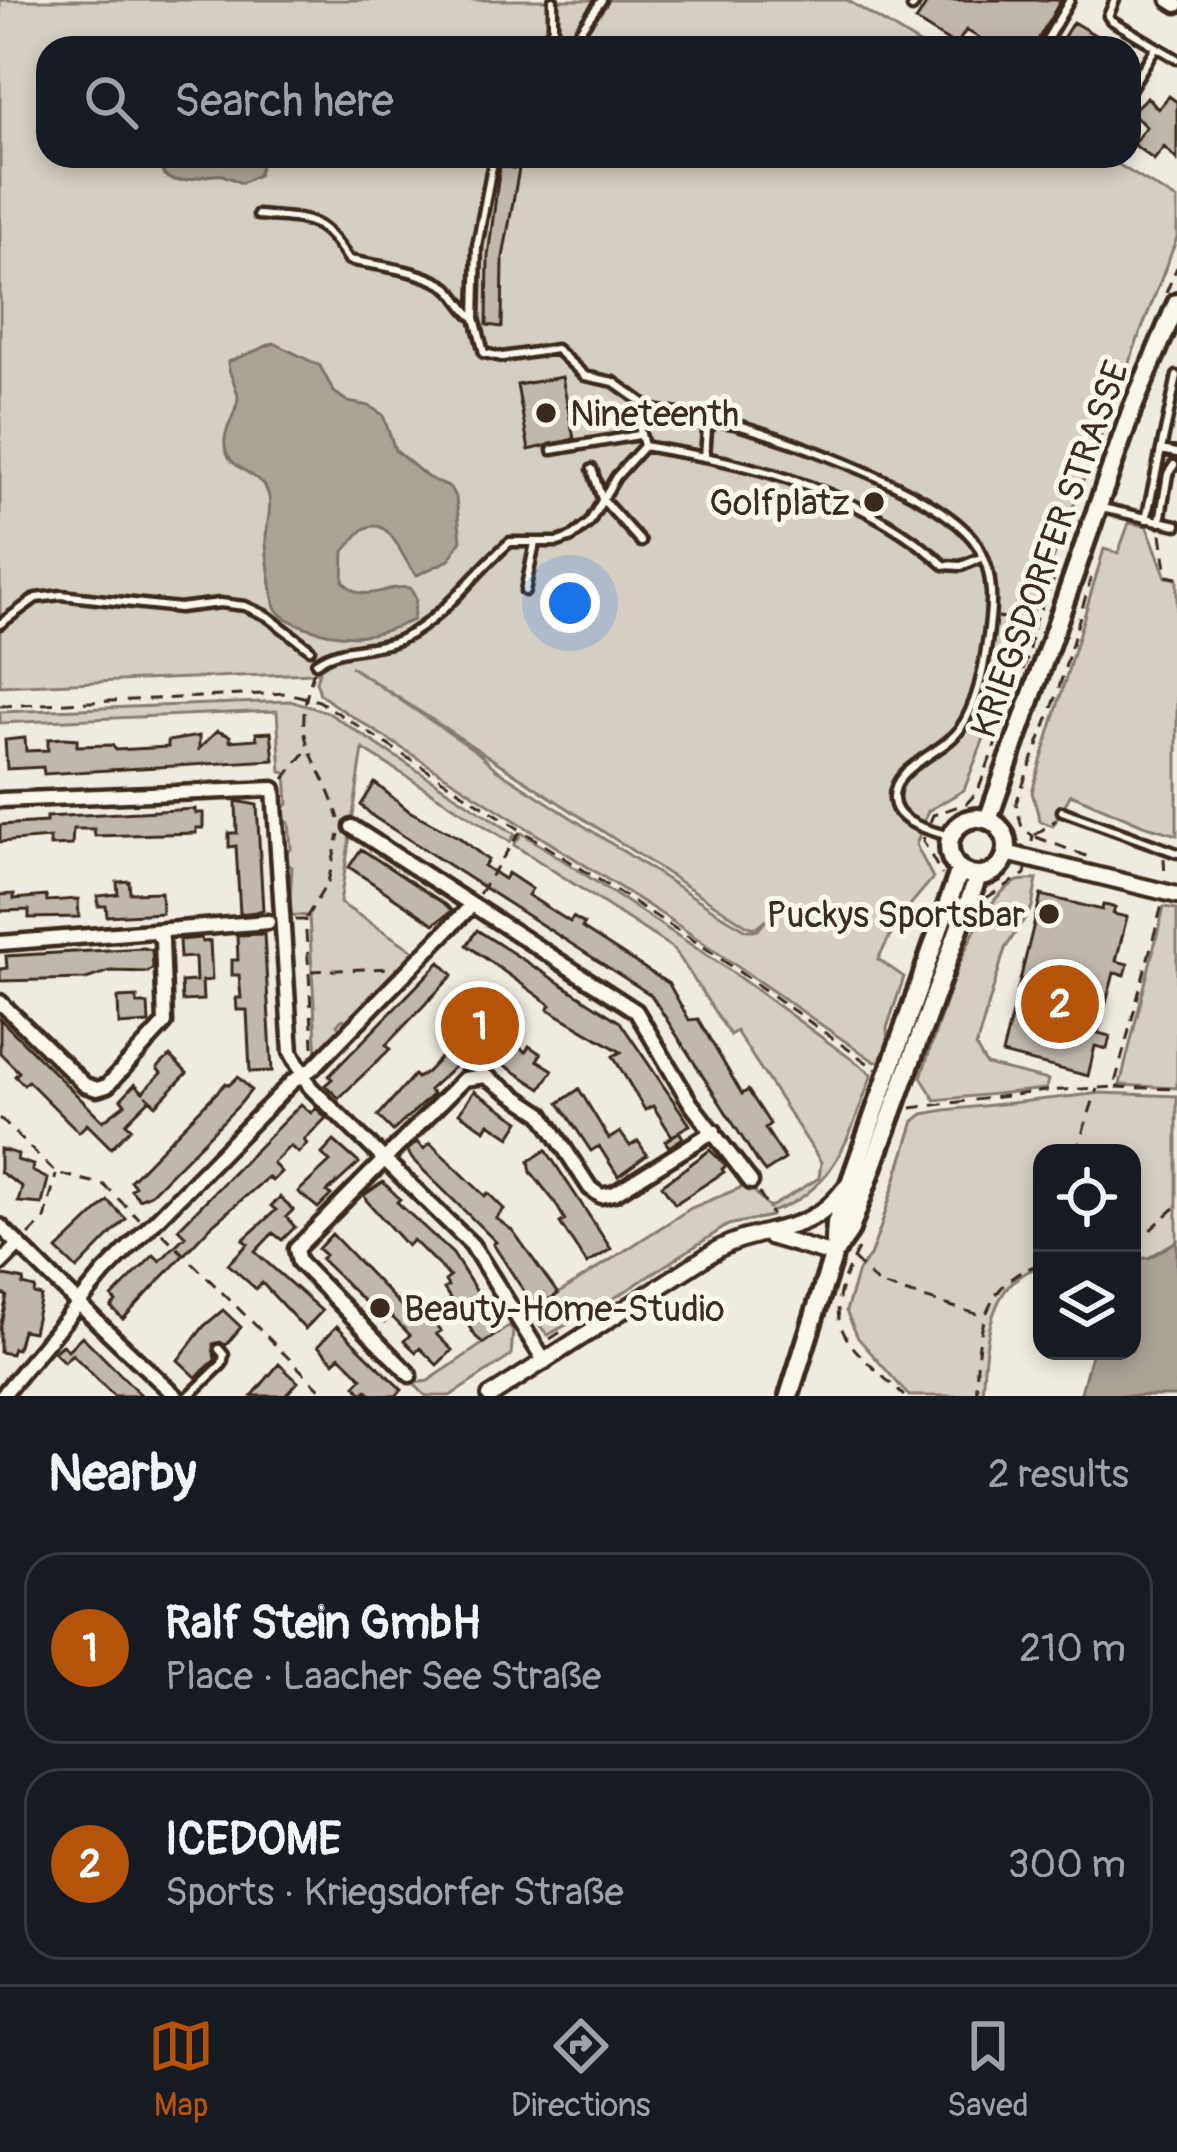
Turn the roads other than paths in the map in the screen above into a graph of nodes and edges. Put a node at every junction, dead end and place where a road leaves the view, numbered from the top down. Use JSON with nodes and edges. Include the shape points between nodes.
{"nodes":[{"id":1,"x":553,"y":0,"type":"edge"},
{"id":2,"x":602,"y":0,"type":"edge"},
{"id":3,"x":1070,"y":0,"type":"edge"},
{"id":4,"x":1115,"y":0,"type":"edge"},
{"id":5,"x":1169,"y":0,"type":"edge"},
{"id":6,"x":1177,"y":5,"type":"edge"},
{"id":7,"x":548,"y":36,"type":"edge"},
{"id":8,"x":576,"y":36,"type":"edge"},
{"id":9,"x":1049,"y":36,"type":"edge"},
{"id":10,"x":1138,"y":36,"type":"edge"},
{"id":11,"x":1141,"y":38,"type":"edge"},
{"id":12,"x":1156,"y":47,"type":"junction"},
{"id":13,"x":1177,"y":59,"type":"edge"},
{"id":14,"x":1141,"y":71,"type":"edge"},
{"id":15,"x":492,"y":168,"type":"edge"},
{"id":16,"x":258,"y":215,"type":"dead end"},
{"id":17,"x":1177,"y":303,"type":"edge"},
{"id":18,"x":475,"y":318,"type":"junction"},
{"id":19,"x":1176,"y":378,"type":"edge"},
{"id":20,"x":653,"y":410,"type":"junction"},
{"id":21,"x":717,"y":421,"type":"junction"},
{"id":22,"x":639,"y":435,"type":"junction"},
{"id":23,"x":644,"y":446,"type":"junction"},
{"id":24,"x":552,"y":450,"type":"dead end"},
{"id":25,"x":1161,"y":450,"type":"junction"},
{"id":26,"x":1177,"y":453,"type":"edge"},
{"id":27,"x":705,"y":457,"type":"junction"},
{"id":28,"x":1174,"y":465,"type":"dead end"},
{"id":29,"x":592,"y":469,"type":"dead end"},
{"id":30,"x":602,"y":499,"type":"junction"},
{"id":31,"x":1099,"y":507,"type":"junction"},
{"id":32,"x":1146,"y":519,"type":"junction"},
{"id":33,"x":1160,"y":523,"type":"junction"},
{"id":34,"x":1177,"y":525,"type":"edge"},
{"id":35,"x":641,"y":542,"type":"dead end"},
{"id":36,"x":535,"y":543,"type":"junction"},
{"id":37,"x":983,"y":557,"type":"junction"},
{"id":38,"x":525,"y":591,"type":"dead end"},
{"id":39,"x":0,"y":624,"type":"edge"},
{"id":40,"x":310,"y":649,"type":"dead end"},
{"id":41,"x":316,"y":663,"type":"road end"},
{"id":42,"x":0,"y":800,"type":"edge"},
{"id":43,"x":1062,"y":811,"type":"road end"},
{"id":44,"x":988,"y":820,"type":"junction"},
{"id":45,"x":346,"y":823,"type":"road end"},
{"id":46,"x":951,"y":837,"type":"junction"},
{"id":47,"x":1006,"y":853,"type":"junction"},
{"id":48,"x":1177,"y":853,"type":"edge"},
{"id":49,"x":969,"y":873,"type":"junction"},
{"id":50,"x":1169,"y":889,"type":"edge"},
{"id":51,"x":472,"y":905,"type":"junction"},
{"id":52,"x":276,"y":921,"type":"junction"},
{"id":53,"x":155,"y":932,"type":"junction"},
{"id":54,"x":0,"y":943,"type":"edge"},
{"id":55,"x":0,"y":1002,"type":"edge"},
{"id":56,"x":300,"y":1074,"type":"junction"},
{"id":57,"x":713,"y":1131,"type":"junction"},
{"id":58,"x":382,"y":1160,"type":"junction"},
{"id":59,"x":851,"y":1179,"type":"junction"},
{"id":60,"x":751,"y":1182,"type":"road end"},
{"id":61,"x":0,"y":1226,"type":"edge"},
{"id":62,"x":758,"y":1236,"type":"junction"},
{"id":63,"x":19,"y":1245,"type":"junction"},
{"id":64,"x":834,"y":1254,"type":"junction"},
{"id":65,"x":0,"y":1264,"type":"edge"},
{"id":66,"x":78,"y":1303,"type":"junction"},
{"id":67,"x":219,"y":1348,"type":"dead end"},
{"id":68,"x":545,"y":1362,"type":"junction"},
{"id":69,"x":410,"y":1375,"type":"dead end"},
{"id":70,"x":2,"y":1396,"type":"edge"},
{"id":71,"x":176,"y":1396,"type":"edge"},
{"id":72,"x":189,"y":1396,"type":"edge"},
{"id":73,"x":490,"y":1396,"type":"edge"},
{"id":74,"x":789,"y":1396,"type":"edge"}],
"edges":[{"from":1,"to":7,"type":"lane"},
{"from":2,"to":8,"type":"lane"},
{"from":3,"to":9,"type":"lane"},
{"from":4,"to":10,"type":"lane","via":[[1108,16]]},
{"from":5,"to":6,"type":"street"},
{"from":11,"to":12,"type":"lane"},
{"from":12,"to":13,"type":"lane"},
{"from":12,"to":14,"type":"lane"},
{"from":15,"to":18,"type":"lane"},
{"from":16,"to":18,"type":"lane","via":[[315,220],[349,260],[446,285]]},
{"from":17,"to":31,"type":"main road","name":"KRIEGSDORFER STRASSE"},
{"from":18,"to":20,"type":"lane","via":[[484,353],[556,349],[585,376],[614,382]]},
{"from":19,"to":25,"type":"lane"},
{"from":20,"to":21,"type":"lane"},
{"from":20,"to":22,"type":"lane"},
{"from":21,"to":27,"type":"lane","via":[[707,430]]},
{"from":21,"to":37,"type":"lane","via":[[870,473],[968,533]]},
{"from":22,"to":23,"type":"lane"},
{"from":22,"to":24,"type":"lane"},
{"from":23,"to":27,"type":"lane"},
{"from":23,"to":30,"type":"lane"},
{"from":25,"to":26,"type":"lane"},
{"from":25,"to":32,"type":"lane"},
{"from":27,"to":37,"type":"lane","via":[[841,500],[944,565]]},
{"from":28,"to":33,"type":"lane"},
{"from":29,"to":30,"type":"lane"},
{"from":30,"to":35,"type":"lane"},
{"from":30,"to":36,"type":"lane","via":[[572,537]]},
{"from":31,"to":32,"type":"lane"},
{"from":31,"to":44,"type":"main road","name":"KRIEGSDORFER STRASSE"},
{"from":32,"to":33,"type":"lane"},
{"from":33,"to":34,"type":"lane"},
{"from":36,"to":38,"type":"lane"},
{"from":36,"to":41,"type":"lane","via":[[510,542],[401,640]]},
{"from":37,"to":46,"type":"lane","via":[[991,577],[982,676],[961,728],[902,776],[893,794],[902,817]]},
{"from":39,"to":40,"type":"lane","via":[[36,598],[61,595],[178,608],[220,602],[266,616]]},
{"from":42,"to":52,"type":"street","via":[[274,789]]},
{"from":43,"to":48,"type":"lane"},
{"from":44,"to":46,"type":"main road","via":[[966,820]]},
{"from":44,"to":47,"type":"main road","via":[[1004,833]]},
{"from":45,"to":51,"type":"street"},
{"from":46,"to":49,"type":"main road","via":[[950,855]]},
{"from":47,"to":49,"type":"main road","via":[[996,869]]},
{"from":47,"to":50,"type":"street"},
{"from":49,"to":59,"type":"main road"},
{"from":49,"to":64,"type":"main road","via":[[849,1232]]},
{"from":51,"to":56,"type":"street"},
{"from":51,"to":57,"type":"street","via":[[636,1011]]},
{"from":52,"to":53,"type":"street"},
{"from":52,"to":56,"type":"street"},
{"from":53,"to":54,"type":"street"},
{"from":53,"to":55,"type":"street","via":[[162,939],[165,1023],[101,1089],[85,1085]]},
{"from":56,"to":58,"type":"street"},
{"from":56,"to":66,"type":"street"},
{"from":57,"to":58,"type":"street","via":[[601,1196],[542,1114],[475,1074]]},
{"from":57,"to":60,"type":"street"},
{"from":58,"to":68,"type":"street","via":[[472,1244]]},
{"from":58,"to":69,"type":"street","via":[[298,1244],[296,1256]]},
{"from":59,"to":62,"type":"street","via":[[817,1215]]},
{"from":59,"to":64,"type":"main road"},
{"from":61,"to":63,"type":"street"},
{"from":62,"to":64,"type":"street"},
{"from":62,"to":68,"type":"street","via":[[718,1249]]},
{"from":63,"to":65,"type":"street"},
{"from":63,"to":66,"type":"street"},
{"from":64,"to":74,"type":"main road"},
{"from":66,"to":70,"type":"street"},
{"from":66,"to":71,"type":"street"},
{"from":67,"to":72,"type":"lane","via":[[222,1364]]},
{"from":68,"to":73,"type":"street"}]}
